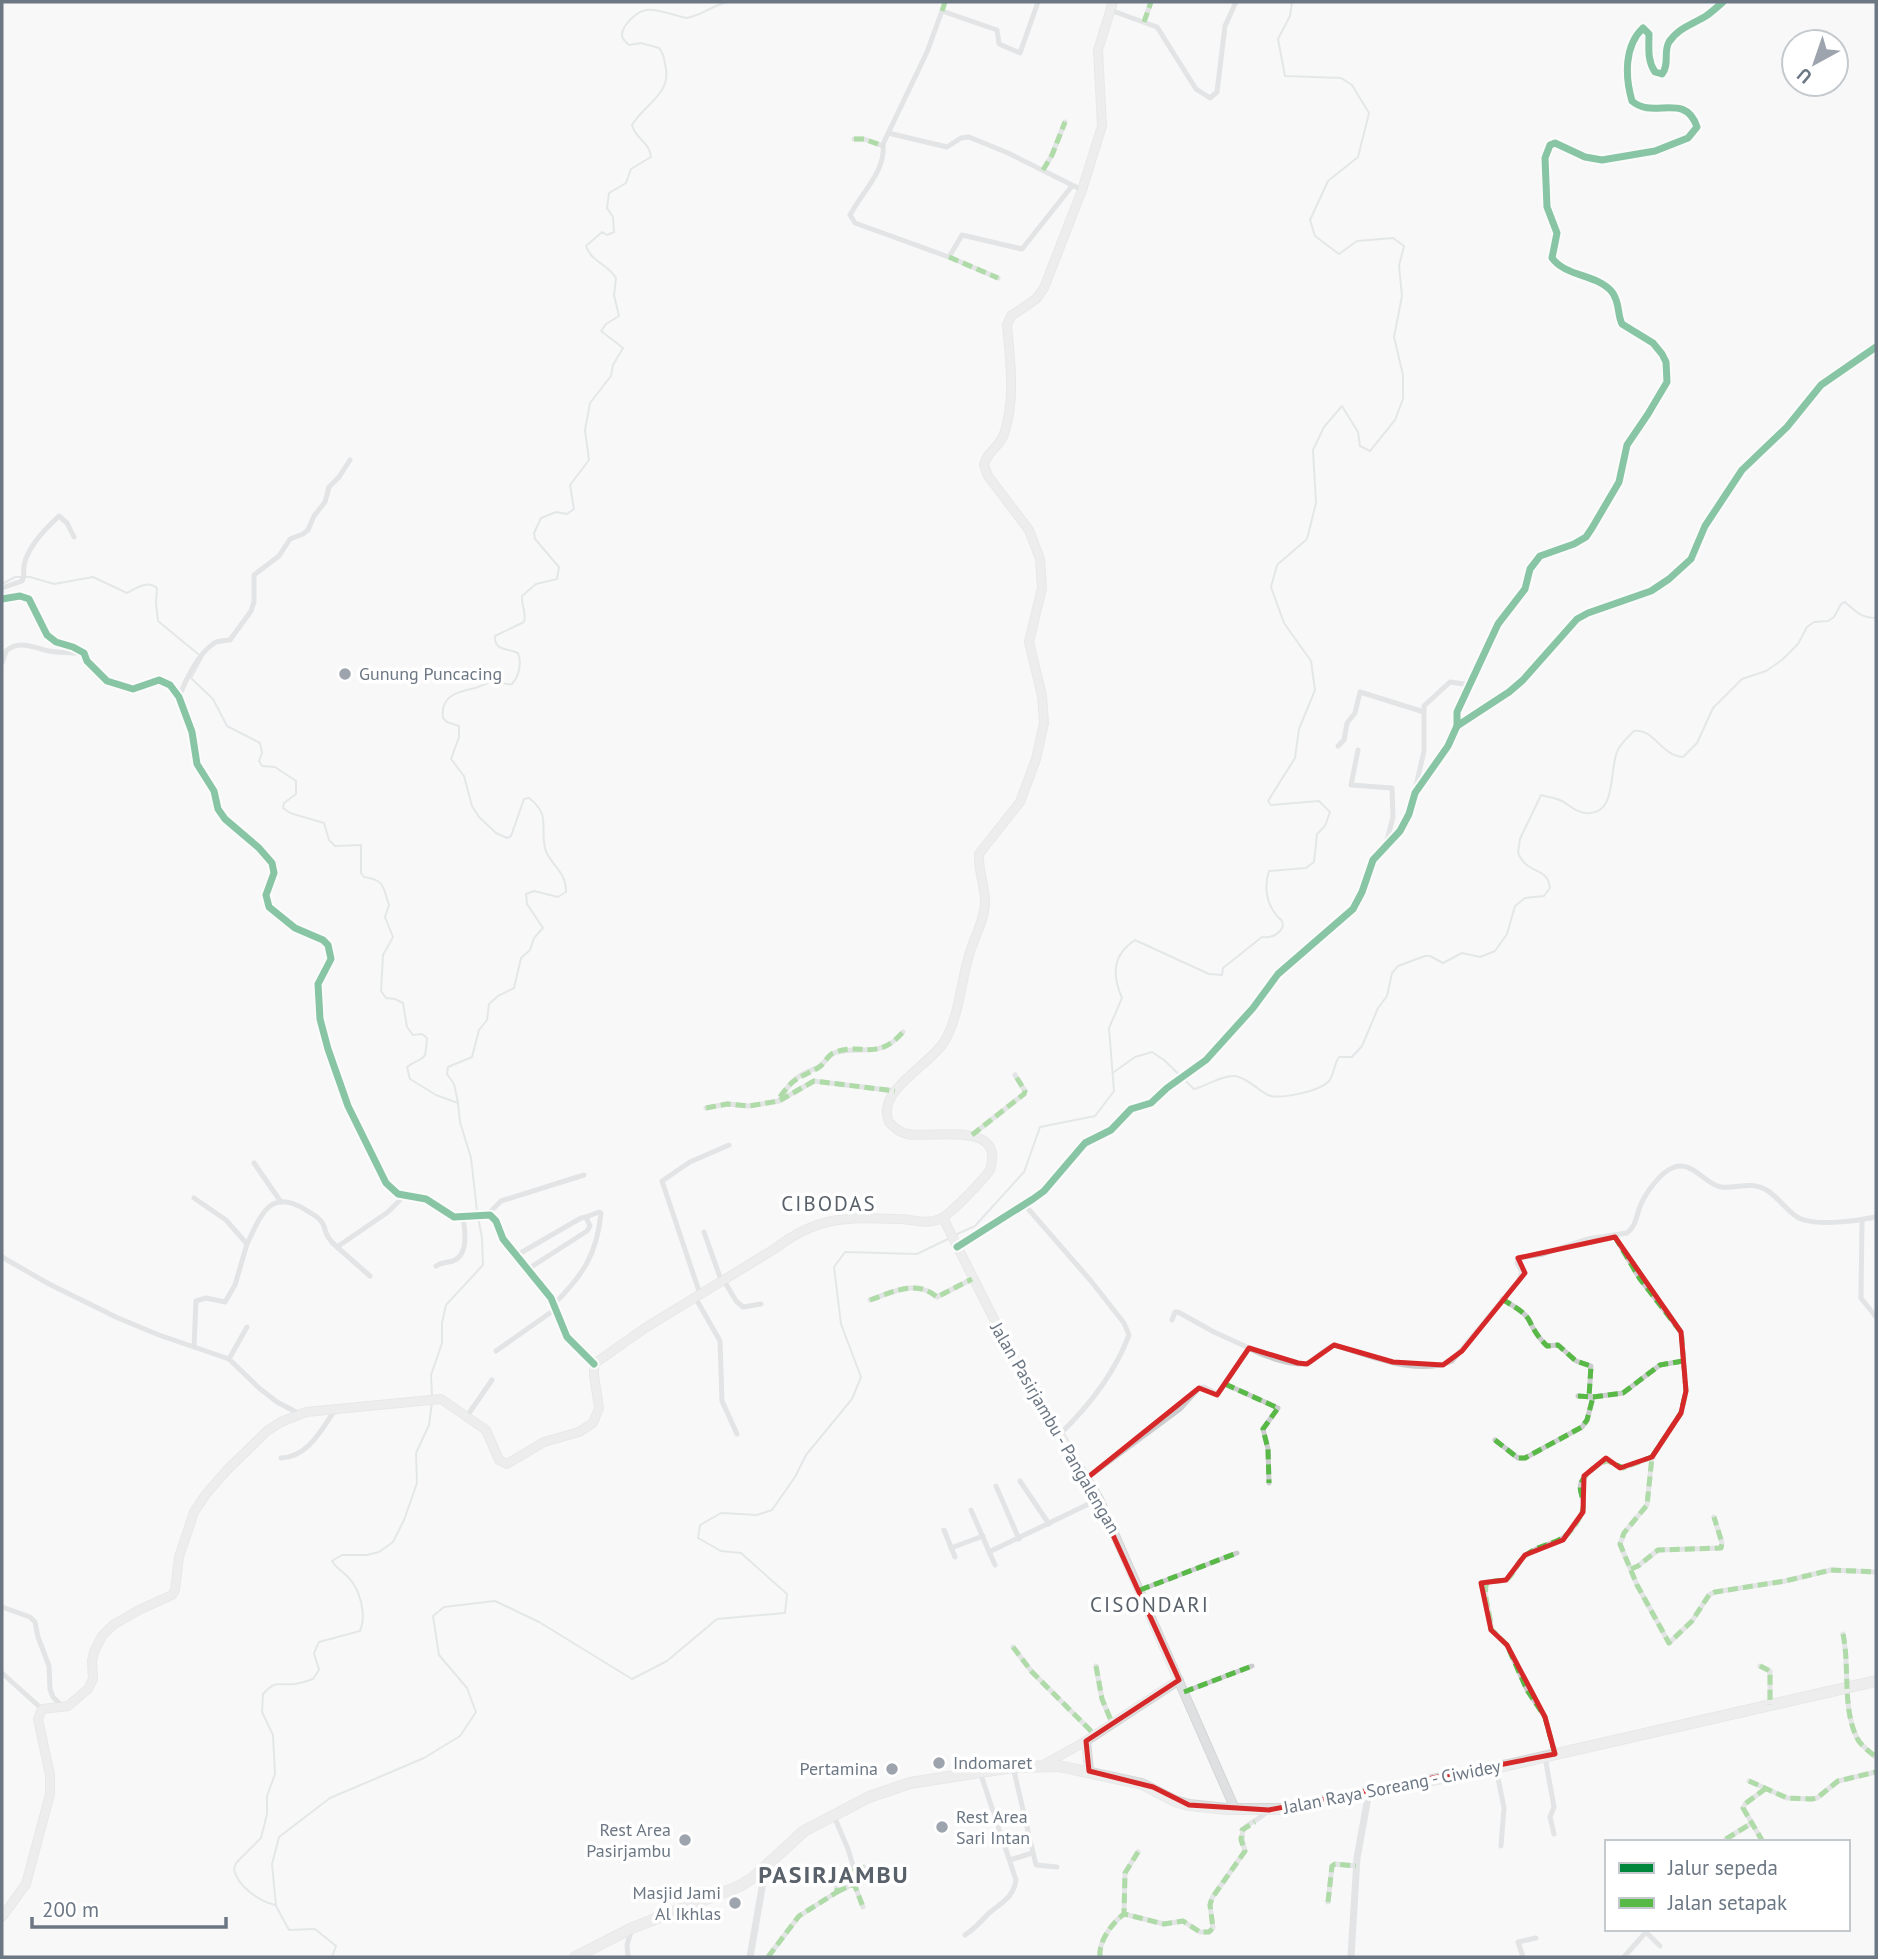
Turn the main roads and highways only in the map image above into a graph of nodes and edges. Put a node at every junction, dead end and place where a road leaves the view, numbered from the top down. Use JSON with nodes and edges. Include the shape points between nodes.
{"nodes":[{"id":1,"x":1112,"y":4,"type":"edge"},
{"id":2,"x":943,"y":1218,"type":"junction"},
{"id":3,"x":1179,"y":1680,"type":"junction"},
{"id":4,"x":1876,"y":1681,"type":"edge"},
{"id":5,"x":1086,"y":1741,"type":"junction"},
{"id":6,"x":1043,"y":1765,"type":"junction"},
{"id":7,"x":1089,"y":1771,"type":"junction"},
{"id":8,"x":1235,"y":1809,"type":"junction"},
{"id":9,"x":3,"y":1912,"type":"edge"},
{"id":10,"x":575,"y":1957,"type":"edge"}],
"edges":[{"from":1,"to":2,"type":"main road","via":[[1098,50],[1102,125],[1047,283],[1007,325],[1012,386],[1009,413],[1004,435],[984,465],[1023,521],[1040,559],[1042,588],[1029,642],[1043,706],[1041,740],[1020,802],[979,854],[985,905],[948,1032],[933,1056],[889,1099],[886,1116],[899,1131],[972,1135],[988,1145],[993,1162],[990,1170]]},
{"from":2,"to":3,"type":"main road","name":"Jalan Pasirjambu - Pangalengan","via":[[1012,1355],[1099,1499]]},
{"from":2,"to":9,"type":"main road","via":[[923,1222],[830,1220],[809,1227],[594,1364],[597,1418],[586,1429],[532,1448],[514,1461],[504,1464],[486,1430],[444,1400],[298,1413],[267,1432],[206,1494],[187,1529],[172,1595],[139,1609],[102,1636],[94,1653],[91,1685],[76,1701],[42,1709],[38,1719],[50,1794],[26,1884]]},
{"from":3,"to":5,"type":"main road"},
{"from":3,"to":8,"type":"main road","name":"Jalan Pasirjambu - Pangalengan"},
{"from":4,"to":8,"type":"highway","name":"Jalan Raya Soreang - Ciwidey","via":[[1308,1806]]},
{"from":5,"to":6,"type":"main road"},
{"from":5,"to":7,"type":"main road"},
{"from":6,"to":7,"type":"highway","name":"Jalan Raya Soreang - Ciwidey"},
{"from":6,"to":10,"type":"highway","name":"Jalan Raya Soreang - Ciwidey","via":[[898,1786],[804,1831],[733,1890],[632,1928]]},
{"from":7,"to":8,"type":"highway","name":"Jalan Raya Soreang - Ciwidey","via":[[1153,1787],[1189,1805]]}]}
